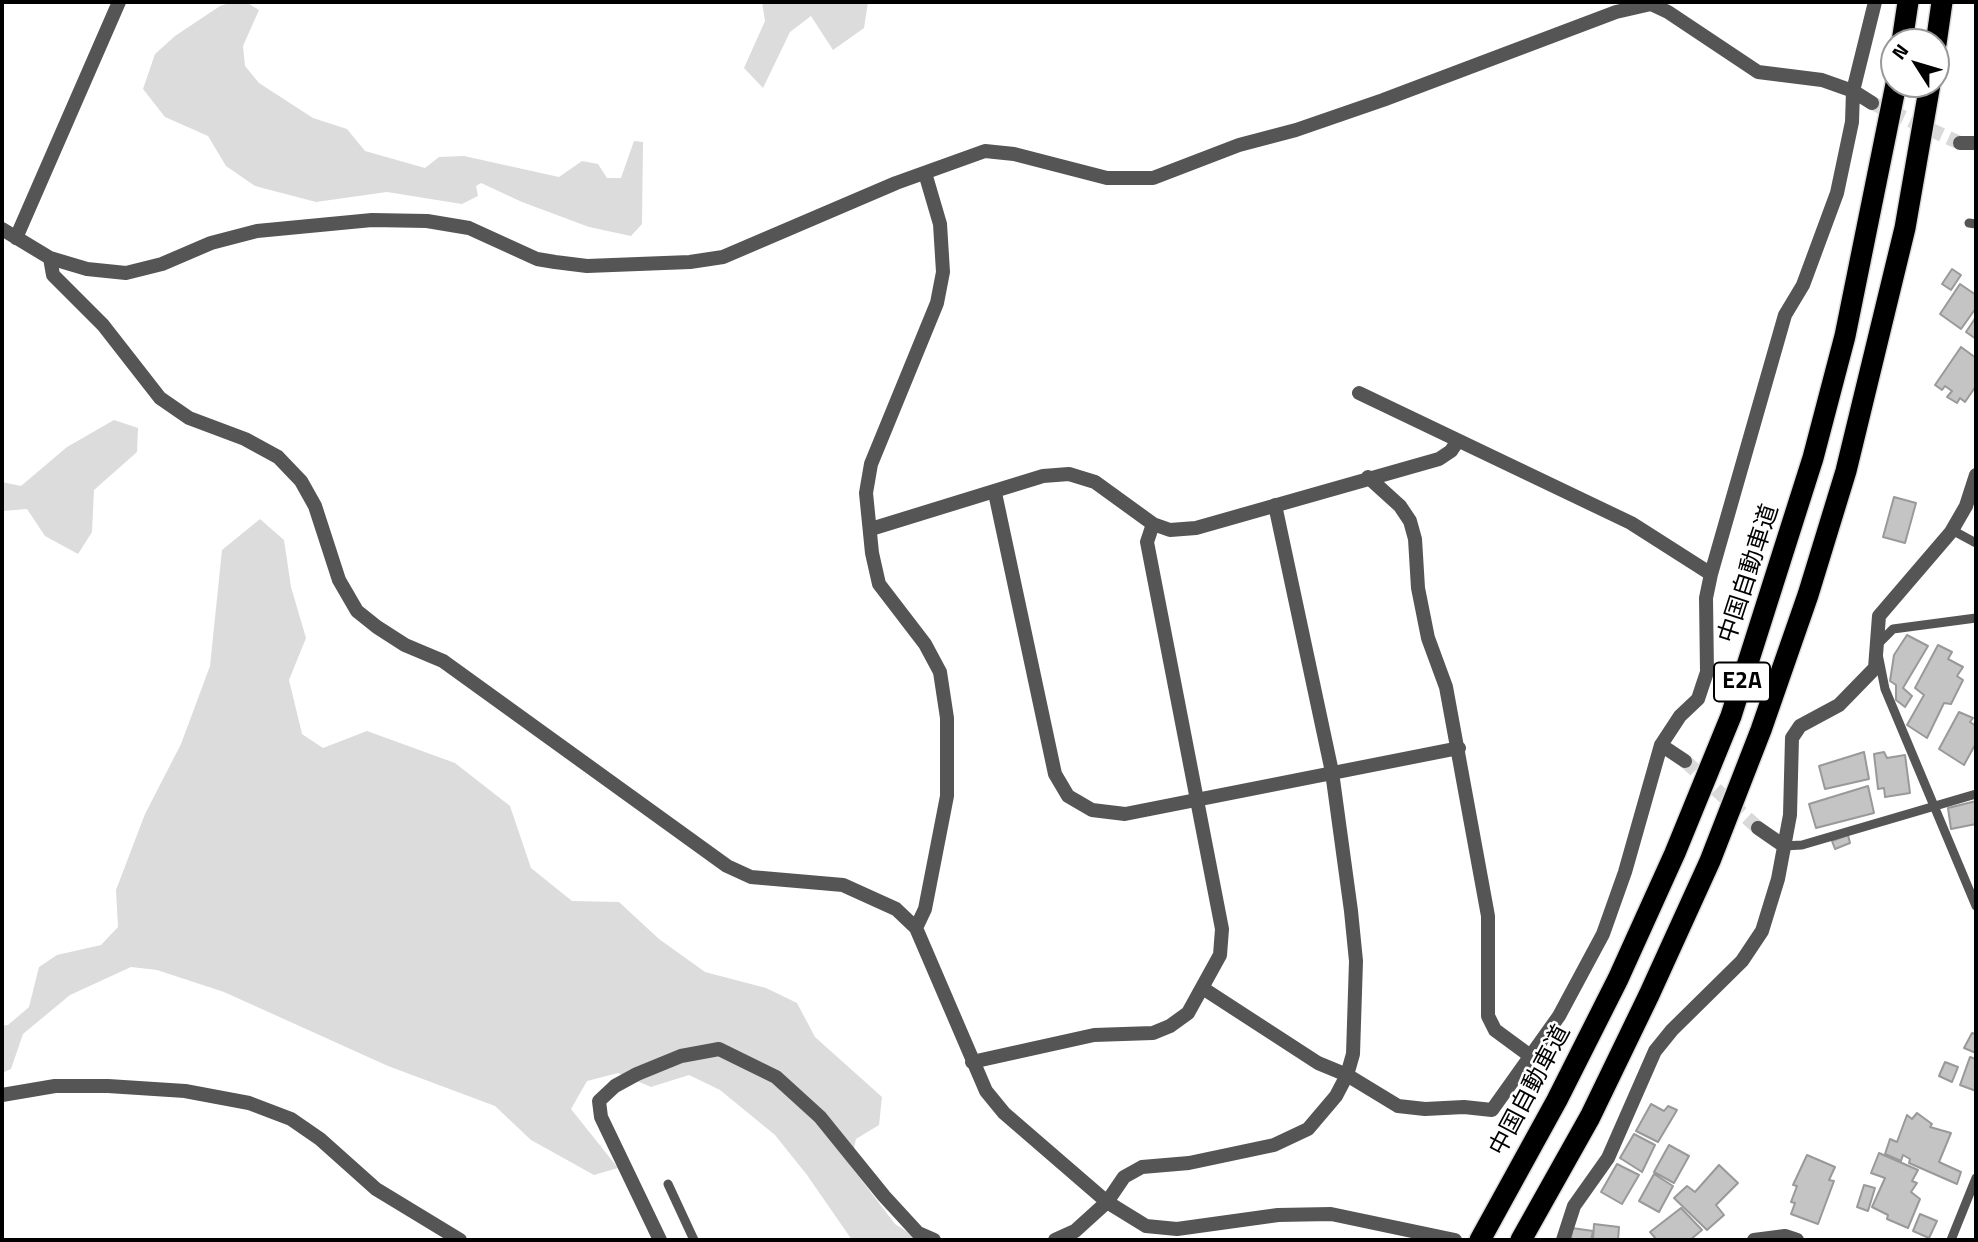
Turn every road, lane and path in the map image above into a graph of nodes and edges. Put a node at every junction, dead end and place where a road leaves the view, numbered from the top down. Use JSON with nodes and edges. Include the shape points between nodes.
{"nodes":[{"id":1,"x":119,"y":2,"type":"edge"},
{"id":2,"x":1875,"y":2,"type":"edge"},
{"id":3,"x":1908,"y":2,"type":"edge"},
{"id":4,"x":1942,"y":2,"type":"edge"},
{"id":5,"x":1904,"y":28,"type":"edge"},
{"id":6,"x":1938,"y":28,"type":"edge"},
{"id":7,"x":1853,"y":92,"type":"junction"},
{"id":8,"x":1893,"y":98,"type":"edge"},
{"id":9,"x":1928,"y":98,"type":"edge"},
{"id":10,"x":1872,"y":103,"type":"tunnel mouth"},
{"id":11,"x":1960,"y":143,"type":"tunnel mouth"},
{"id":12,"x":1976,"y":143,"type":"edge"},
{"id":13,"x":925,"y":173,"type":"junction"},
{"id":14,"x":2,"y":229,"type":"edge"},
{"id":15,"x":16,"y":238,"type":"junction"},
{"id":16,"x":50,"y":258,"type":"junction"},
{"id":17,"x":1359,"y":393,"type":"dead end"},
{"id":18,"x":1457,"y":442,"type":"junction"},
{"id":19,"x":1976,"y":475,"type":"edge"},
{"id":20,"x":1368,"y":477,"type":"junction"},
{"id":21,"x":995,"y":493,"type":"junction"},
{"id":22,"x":1275,"y":505,"type":"junction"},
{"id":23,"x":1153,"y":524,"type":"junction"},
{"id":24,"x":871,"y":529,"type":"junction"},
{"id":25,"x":1952,"y":530,"type":"junction"},
{"id":26,"x":1976,"y":542,"type":"edge"},
{"id":27,"x":1711,"y":574,"type":"junction"},
{"id":28,"x":1976,"y":618,"type":"edge"},
{"id":29,"x":1877,"y":648,"type":"junction"},
{"id":30,"x":1661,"y":745,"type":"junction"},
{"id":31,"x":1459,"y":748,"type":"junction"},
{"id":32,"x":1685,"y":761,"type":"tunnel mouth"},
{"id":33,"x":1332,"y":772,"type":"junction"},
{"id":34,"x":1976,"y":794,"type":"edge"},
{"id":35,"x":1197,"y":799,"type":"junction"},
{"id":36,"x":1935,"y":805,"type":"junction"},
{"id":37,"x":1758,"y":828,"type":"tunnel mouth"},
{"id":38,"x":1784,"y":846,"type":"junction"},
{"id":39,"x":1976,"y":906,"type":"edge"},
{"id":40,"x":916,"y":928,"type":"junction"},
{"id":41,"x":1204,"y":989,"type":"junction"},
{"id":42,"x":1528,"y":1055,"type":"junction"},
{"id":43,"x":971,"y":1062,"type":"junction"},
{"id":44,"x":1347,"y":1075,"type":"junction"},
{"id":45,"x":2,"y":1095,"type":"edge"},
{"id":46,"x":1976,"y":1178,"type":"edge"},
{"id":47,"x":668,"y":1184,"type":"dead end"},
{"id":48,"x":1107,"y":1202,"type":"junction"},
{"id":49,"x":460,"y":1240,"type":"edge"},
{"id":50,"x":660,"y":1240,"type":"edge"},
{"id":51,"x":694,"y":1240,"type":"edge"},
{"id":52,"x":934,"y":1240,"type":"edge"},
{"id":53,"x":1055,"y":1240,"type":"edge"},
{"id":54,"x":1455,"y":1240,"type":"edge"},
{"id":55,"x":1480,"y":1240,"type":"edge"},
{"id":56,"x":1521,"y":1240,"type":"edge"},
{"id":57,"x":1563,"y":1240,"type":"edge"},
{"id":58,"x":1754,"y":1240,"type":"edge"},
{"id":59,"x":1797,"y":1240,"type":"edge"},
{"id":60,"x":1951,"y":1240,"type":"edge"}],
"edges":[{"from":1,"to":15,"type":"street"},
{"from":2,"to":7,"type":"street"},
{"from":3,"to":5,"type":"highway"},
{"from":4,"to":6,"type":"highway"},
{"from":7,"to":10,"type":"street"},
{"from":7,"to":13,"type":"street","via":[[1822,80],[1758,72],[1651,4],[1616,12],[1383,100],[1239,145],[1153,178],[1107,178],[985,150]]},
{"from":7,"to":27,"type":"street","via":[[1852,122],[1837,192],[1803,285],[1785,315]]},
{"from":8,"to":55,"type":"highway","name":"中国自動車道","number":"E2A","via":[[1845,336],[1813,458],[1731,716],[1618,979]]},
{"from":9,"to":56,"type":"highway","number":"E2A","via":[[1905,228],[1849,457],[1766,718],[1710,861],[1649,995],[1590,1116]]},
{"from":11,"to":12,"type":"street"},
{"from":13,"to":16,"type":"street","via":[[723,257],[690,262],[587,266],[537,259],[469,228],[427,221],[372,220],[257,231],[126,273],[87,269]]},
{"from":13,"to":24,"type":"street","via":[[940,224],[943,272],[937,303],[871,464],[866,493]]},
{"from":14,"to":15,"type":"street"},
{"from":15,"to":16,"type":"street"},
{"from":16,"to":40,"type":"street","via":[[54,275],[103,325],[160,398],[189,418],[278,457],[302,481],[339,580],[356,611],[405,645],[443,661],[727,866],[751,877],[843,885],[895,909]]},
{"from":17,"to":18,"type":"street"},
{"from":18,"to":20,"type":"street","via":[[1439,459]]},
{"from":18,"to":27,"type":"street","via":[[1631,523]]},
{"from":19,"to":25,"type":"street"},
{"from":20,"to":22,"type":"street"},
{"from":20,"to":31,"type":"street","via":[[1410,521],[1428,638],[1446,687]]},
{"from":21,"to":23,"type":"street","via":[[1043,476],[1069,474],[1095,482]]},
{"from":21,"to":24,"type":"street"},
{"from":21,"to":35,"type":"street","via":[[1055,774],[1068,796],[1092,810],[1125,814]]},
{"from":22,"to":23,"type":"street","via":[[1196,528],[1170,530]]},
{"from":22,"to":33,"type":"street"},
{"from":23,"to":35,"type":"street","via":[[1147,542]]},
{"from":24,"to":40,"type":"street","via":[[879,584],[925,644],[940,672],[947,718],[947,796],[925,909]]},
{"from":25,"to":26,"type":"lane"},
{"from":25,"to":29,"type":"street","via":[[1879,616]]},
{"from":27,"to":30,"type":"street","via":[[1706,598],[1707,672],[1698,699]]},
{"from":28,"to":29,"type":"lane","via":[[1893,629]]},
{"from":29,"to":36,"type":"lane","via":[[1885,689]]},
{"from":29,"to":38,"type":"street","via":[[1875,668],[1861,685],[1839,705],[1800,726],[1792,738],[1790,815]]},
{"from":30,"to":32,"type":"street"},
{"from":30,"to":42,"type":"street","via":[[1603,934],[1559,1016]]},
{"from":31,"to":33,"type":"street"},
{"from":31,"to":42,"type":"street","via":[[1488,916],[1488,1016],[1495,1030]]},
{"from":33,"to":35,"type":"street"},
{"from":33,"to":44,"type":"street","via":[[1356,961],[1353,1054]]},
{"from":34,"to":36,"type":"lane"},
{"from":35,"to":41,"type":"street","via":[[1222,929],[1220,955]]},
{"from":36,"to":38,"type":"lane","via":[[1802,845]]},
{"from":36,"to":39,"type":"lane"},
{"from":37,"to":38,"type":"street"},
{"from":38,"to":57,"type":"street","via":[[1762,931],[1742,961],[1655,1051],[1608,1157],[1574,1206]]},
{"from":40,"to":43,"type":"street"},
{"from":41,"to":43,"type":"street","via":[[1188,1013],[1153,1033],[1094,1035]]},
{"from":41,"to":44,"type":"street","via":[[1318,1063]]},
{"from":42,"to":44,"type":"street","via":[[1492,1110],[1398,1106]]},
{"from":43,"to":48,"type":"street","via":[[1004,1113]]},
{"from":44,"to":48,"type":"street","via":[[1336,1096],[1307,1129],[1274,1145],[1189,1163],[1142,1167],[1124,1177]]},
{"from":45,"to":49,"type":"street","via":[[55,1086],[108,1086],[185,1091],[248,1103],[291,1119],[376,1189]]},
{"from":46,"to":60,"type":"lane"},
{"from":47,"to":51,"type":"lane"},
{"from":48,"to":53,"type":"street","via":[[1075,1231]]},
{"from":48,"to":54,"type":"street","via":[[1146,1226],[1177,1229],[1278,1215],[1331,1214]]},
{"from":50,"to":52,"type":"street","via":[[601,1117],[599,1101],[637,1074],[681,1056],[719,1049],[776,1077],[820,1117],[918,1233]]},
{"from":58,"to":59,"type":"street","via":[[1786,1236]]}]}
